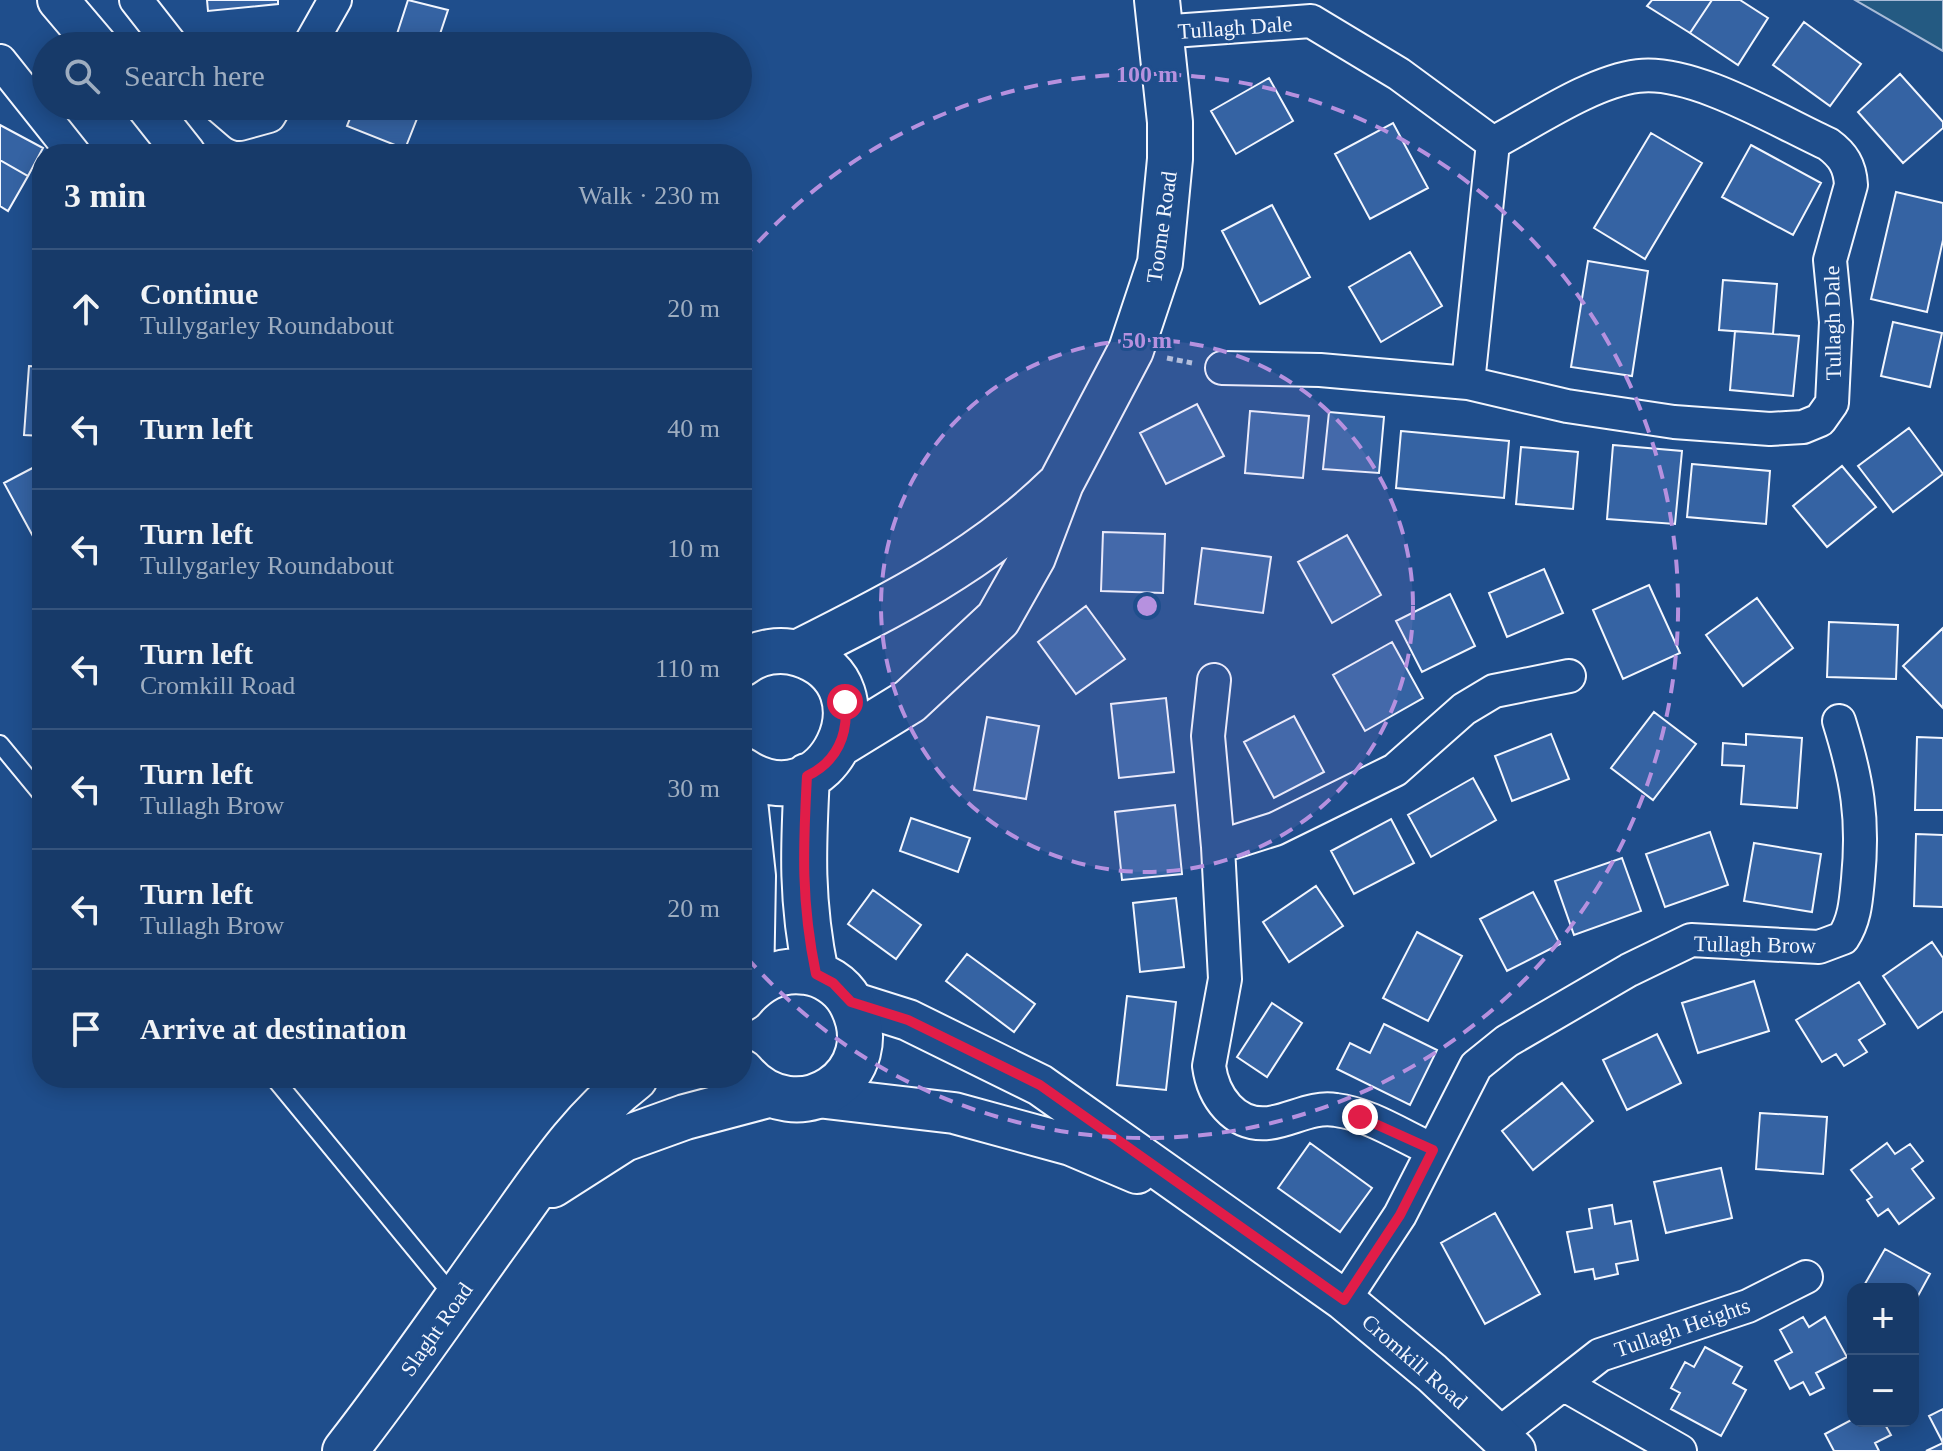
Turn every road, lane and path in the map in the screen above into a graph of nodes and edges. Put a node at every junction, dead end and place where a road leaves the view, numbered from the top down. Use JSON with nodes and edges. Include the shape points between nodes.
{"nodes":[{"id":1,"x":58,"y":0,"type":"edge"},
{"id":2,"x":136,"y":0,"type":"edge"},
{"id":3,"x":335,"y":0,"type":"edge"},
{"id":4,"x":1313,"y":10,"type":"edge"},
{"id":5,"x":1158,"y":16,"type":"edge"},
{"id":6,"x":85,"y":32,"type":"edge"},
{"id":7,"x":161,"y":32,"type":"edge"},
{"id":8,"x":317,"y":32,"type":"edge"},
{"id":9,"x":0,"y":61,"type":"edge"},
{"id":10,"x":32,"y":101,"type":"edge"},
{"id":11,"x":47,"y":120,"type":"edge"},
{"id":12,"x":158,"y":120,"type":"edge"},
{"id":13,"x":235,"y":120,"type":"edge"},
{"id":14,"x":254,"y":120,"type":"edge"},
{"id":15,"x":1493,"y":143,"type":"junction"},
{"id":16,"x":66,"y":144,"type":"edge"},
{"id":17,"x":177,"y":144,"type":"edge"},
{"id":18,"x":1131,"y":350,"type":"junction"},
{"id":19,"x":1222,"y":368,"type":"joint"},
{"id":20,"x":1468,"y":383,"type":"junction"},
{"id":21,"x":1061,"y":483,"type":"junction"},
{"id":22,"x":797,"y":653,"type":"junction"},
{"id":23,"x":752,"y":658,"type":"edge"},
{"id":24,"x":1569,"y":676,"type":"dead end"},
{"id":25,"x":1214,"y":680,"type":"dead end"},
{"id":26,"x":1839,"y":721,"type":"dead end"},
{"id":27,"x":0,"y":744,"type":"edge"},
{"id":28,"x":840,"y":744,"type":"junction"},
{"id":29,"x":752,"y":775,"type":"edge"},
{"id":30,"x":807,"y":776,"type":"junction"},
{"id":31,"x":32,"y":783,"type":"edge"},
{"id":32,"x":1218,"y":847,"type":"junction"},
{"id":33,"x":752,"y":866,"type":"edge"},
{"id":34,"x":752,"y":896,"type":"edge"},
{"id":35,"x":816,"y":974,"type":"junction"},
{"id":36,"x":752,"y":990,"type":"edge"},
{"id":37,"x":851,"y":1002,"type":"junction"},
{"id":38,"x":755,"y":1083,"type":"edge"},
{"id":39,"x":282,"y":1088,"type":"edge"},
{"id":40,"x":623,"y":1088,"type":"edge"},
{"id":41,"x":745,"y":1088,"type":"edge"},
{"id":42,"x":817,"y":1097,"type":"junction"},
{"id":43,"x":1433,"y":1150,"type":"junction"},
{"id":44,"x":1193,"y":1193,"type":"junction"},
{"id":45,"x":523,"y":1205,"type":"junction"},
{"id":46,"x":1806,"y":1277,"type":"dead end"},
{"id":47,"x":456,"y":1299,"type":"junction"},
{"id":48,"x":1344,"y":1300,"type":"junction"},
{"id":49,"x":1563,"y":1384,"type":"junction"},
{"id":50,"x":1507,"y":1443,"type":"edge"},
{"id":51,"x":345,"y":1451,"type":"edge"},
{"id":52,"x":1680,"y":1451,"type":"edge"}],
"edges":[{"from":1,"to":6,"type":"street"},
{"from":2,"to":7,"type":"street"},
{"from":3,"to":8,"type":"street"},
{"from":4,"to":5,"type":"street","name":"Tullagh Dale"},
{"from":4,"to":15,"type":"street","name":"Tullagh Dale"},
{"from":5,"to":18,"type":"main road","name":"Toome Road","via":[[1170,159],[1160,263]]},
{"from":9,"to":10,"type":"street"},
{"from":11,"to":16,"type":"street"},
{"from":12,"to":17,"type":"street"},
{"from":13,"to":14,"type":"street"},
{"from":15,"to":20,"type":"street"},
{"from":15,"to":20,"type":"street","name":"Tullagh Dale","via":[[1604,85],[1638,76],[1693,82],[1828,144],[1851,173],[1829,268],[1836,322],[1832,403],[1820,420],[1786,429],[1674,422],[1567,406]]},
{"from":18,"to":19,"type":"path"},
{"from":18,"to":21,"type":"main road","name":"Toome Road"},
{"from":19,"to":20,"type":"street","name":"Tullagh Dale"},
{"from":21,"to":22,"type":"main road","name":"Toome Road","via":[[1024,518],[945,576]]},
{"from":21,"to":28,"type":"main road","name":"Toome Road","via":[[1033,557],[998,619],[910,701]]},
{"from":22,"to":23,"type":"main road","via":[[762,653]]},
{"from":22,"to":28,"type":"main road","via":[[822,666],[840,688],[846,717]]},
{"from":24,"to":32,"type":"street","via":[[1494,691],[1457,715],[1395,770],[1275,829]]},
{"from":25,"to":32,"type":"street","via":[[1208,736]]},
{"from":26,"to":43,"type":"street","name":"Tullagh Brow","via":[[1856,777],[1863,833],[1855,908],[1843,938],[1819,947],[1691,940],[1674,947],[1507,1041],[1476,1066]]},
{"from":27,"to":31,"type":"lane"},
{"from":28,"to":30,"type":"main road","name":"Toome Road","via":[[831,759]]},
{"from":29,"to":30,"type":"main road","via":[[785,783]]},
{"from":30,"to":35,"type":"main road","via":[[804,902]]},
{"from":32,"to":43,"type":"street","via":[[1225,979],[1209,1066],[1228,1110],[1240,1118],[1270,1123],[1317,1110],[1339,1110]]},
{"from":33,"to":34,"type":"main road"},
{"from":35,"to":36,"type":"main road","via":[[775,974]]},
{"from":35,"to":37,"type":"main road"},
{"from":37,"to":42,"type":"main road","via":[[861,1030],[854,1065],[845,1079]]},
{"from":37,"to":44,"type":"street","name":"Cromkill Road","via":[[908,1020],[1040,1085]]},
{"from":38,"to":42,"type":"main road","via":[[800,1101]]},
{"from":39,"to":47,"type":"lane"},
{"from":40,"to":45,"type":"main road","name":"Slaght Road","via":[[594,1113]]},
{"from":41,"to":45,"type":"main road","name":"Slaght Road","via":[[624,1139]]},
{"from":42,"to":44,"type":"street","name":"Cromkill Road","via":[[954,1113],[1012,1127]]},
{"from":43,"to":48,"type":"street","name":"Tullagh Brow","via":[[1400,1215]]},
{"from":44,"to":48,"type":"street","name":"Cromkill Road"},
{"from":45,"to":47,"type":"main road","name":"Slaght Road"},
{"from":46,"to":49,"type":"street","name":"Tullagh Heights","via":[[1748,1306],[1600,1355]]},
{"from":47,"to":51,"type":"main road","name":"Slaght Road"},
{"from":48,"to":50,"type":"street","name":"Cromkill Road"},
{"from":49,"to":50,"type":"street","name":"Tullagh Heights"},
{"from":49,"to":52,"type":"street"}]}
